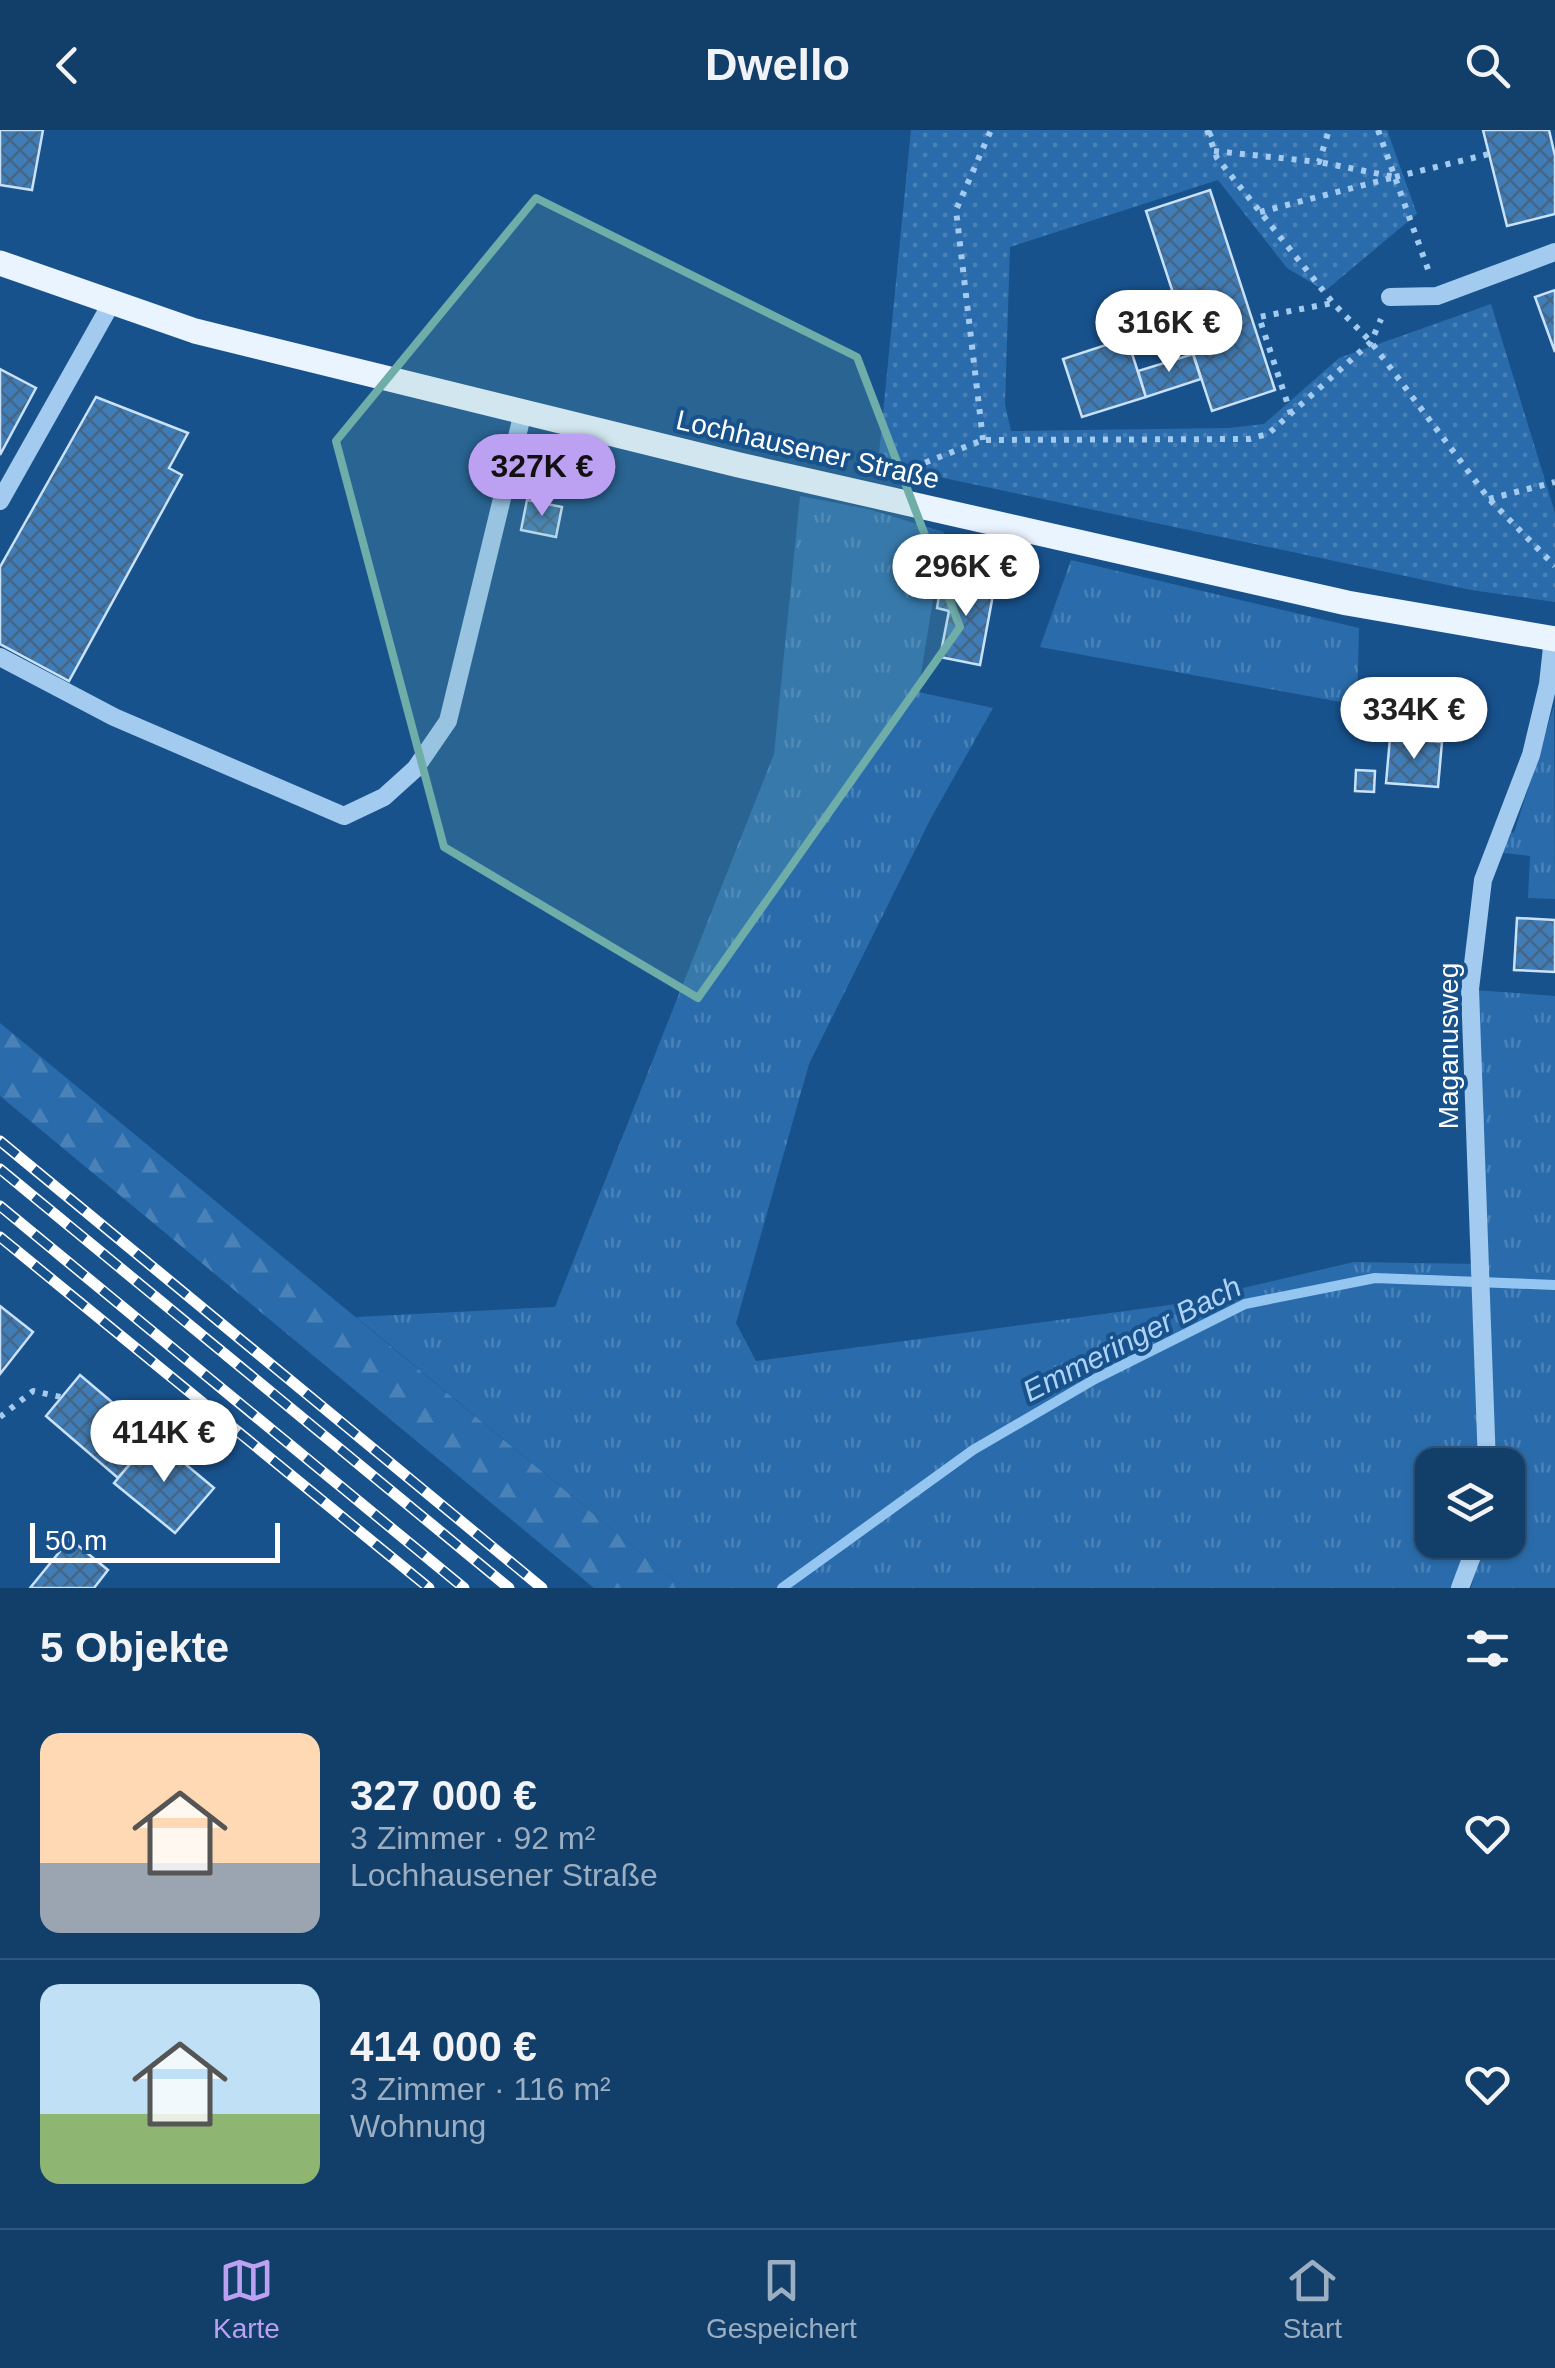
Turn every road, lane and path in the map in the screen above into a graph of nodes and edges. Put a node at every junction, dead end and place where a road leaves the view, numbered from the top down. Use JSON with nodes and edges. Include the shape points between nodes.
{"nodes":[{"id":1,"x":991,"y":130,"type":"edge"},
{"id":2,"x":1219,"y":130,"type":"edge"},
{"id":3,"x":1329,"y":130,"type":"edge"},
{"id":4,"x":1378,"y":130,"type":"edge"},
{"id":5,"x":1208,"y":132,"type":"edge"},
{"id":6,"x":1214,"y":151,"type":"junction"},
{"id":7,"x":1489,"y":154,"type":"dead end"},
{"id":8,"x":1319,"y":162,"type":"junction"},
{"id":9,"x":1395,"y":177,"type":"junction"},
{"id":10,"x":1260,"y":212,"type":"junction"},
{"id":11,"x":1555,"y":252,"type":"edge"},
{"id":12,"x":0,"y":263,"type":"edge"},
{"id":13,"x":1437,"y":296,"type":"junction"},
{"id":14,"x":1390,"y":297,"type":"joint"},
{"id":15,"x":112,"y":302,"type":"junction"},
{"id":16,"x":1333,"y":303,"type":"junction"},
{"id":17,"x":1370,"y":342,"type":"junction"},
{"id":18,"x":523,"y":412,"type":"junction"},
{"id":19,"x":1291,"y":414,"type":"junction"},
{"id":20,"x":983,"y":440,"type":"junction"},
{"id":21,"x":1555,"y":482,"type":"edge"},
{"id":22,"x":890,"y":499,"type":"junction"},
{"id":23,"x":1490,"y":499,"type":"junction"},
{"id":24,"x":0,"y":501,"type":"edge"},
{"id":25,"x":1555,"y":566,"type":"edge"},
{"id":26,"x":1554,"y":639,"type":"edge"},
{"id":27,"x":0,"y":657,"type":"edge"},
{"id":28,"x":61,"y":1397,"type":"dead end"},
{"id":29,"x":0,"y":1417,"type":"edge"},
{"id":30,"x":1486,"y":1448,"type":"edge"},
{"id":31,"x":1471,"y":1558,"type":"edge"},
{"id":32,"x":1460,"y":1588,"type":"edge"}],
"edges":[{"from":1,"to":20,"type":"path","via":[[956,210]]},
{"from":2,"to":5,"type":"path"},
{"from":3,"to":8,"type":"path"},
{"from":4,"to":9,"type":"path"},
{"from":5,"to":6,"type":"path"},
{"from":6,"to":8,"type":"path"},
{"from":6,"to":10,"type":"path"},
{"from":7,"to":9,"type":"path"},
{"from":8,"to":9,"type":"path"},
{"from":9,"to":10,"type":"path"},
{"from":9,"to":13,"type":"path"},
{"from":10,"to":16,"type":"path"},
{"from":11,"to":13,"type":"street"},
{"from":12,"to":15,"type":"main road","name":"Lochhausener Straße"},
{"from":13,"to":14,"type":"street"},
{"from":14,"to":17,"type":"path"},
{"from":15,"to":18,"type":"main road","name":"Lochhausener Straße","via":[[196,331]]},
{"from":15,"to":24,"type":"street"},
{"from":16,"to":17,"type":"path"},
{"from":16,"to":19,"type":"path","via":[[1259,317]]},
{"from":17,"to":19,"type":"path"},
{"from":17,"to":23,"type":"path"},
{"from":18,"to":22,"type":"main road","name":"Lochhausener Straße"},
{"from":18,"to":27,"type":"street","via":[[448,720],[415,769],[384,796],[344,816],[114,717]]},
{"from":19,"to":20,"type":"path","via":[[1268,434],[1249,439]]},
{"from":20,"to":22,"type":"path","via":[[896,474]]},
{"from":21,"to":23,"type":"path"},
{"from":22,"to":26,"type":"main road","name":"Lochhausener Straße","via":[[1347,603]]},
{"from":23,"to":25,"type":"path"},
{"from":26,"to":30,"type":"street","name":"Maganusweg","via":[[1530,755],[1484,880],[1470,989]]},
{"from":28,"to":29,"type":"path","via":[[33,1391]]},
{"from":31,"to":32,"type":"street"}]}
